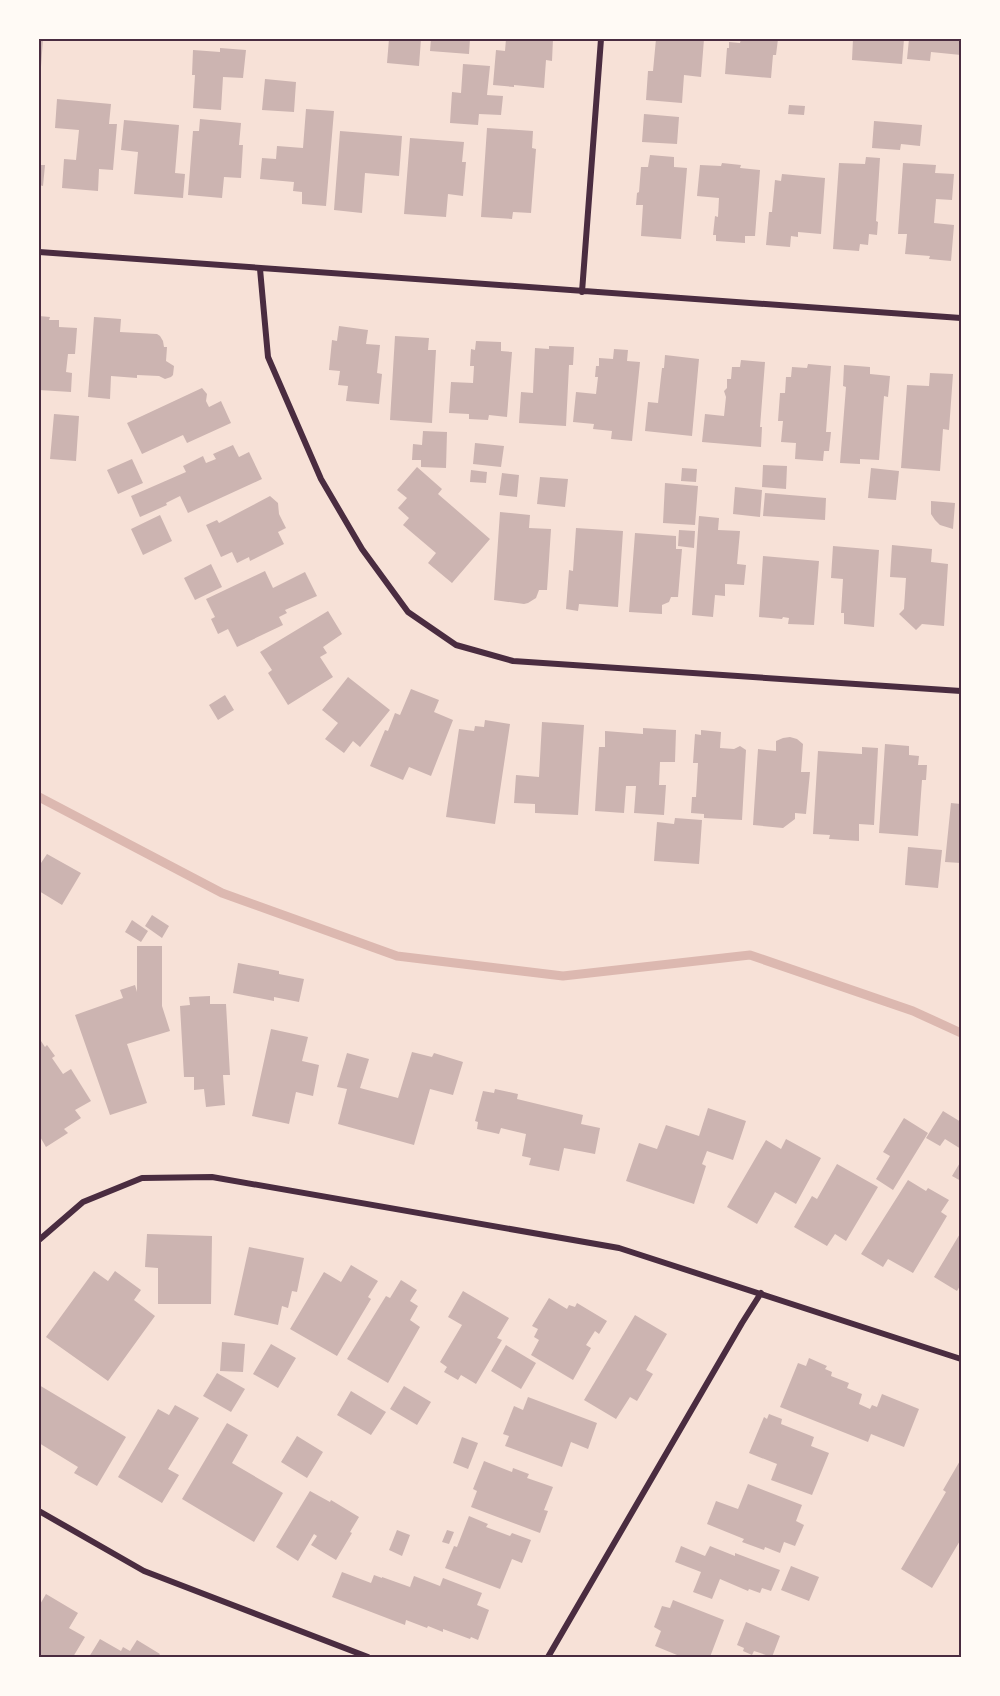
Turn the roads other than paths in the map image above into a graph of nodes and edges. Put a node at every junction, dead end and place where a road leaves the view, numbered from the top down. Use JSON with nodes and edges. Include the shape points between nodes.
{"nodes":[{"id":1,"x":601,"y":39,"type":"edge"},
{"id":2,"x":39,"y":252,"type":"edge"},
{"id":3,"x":260,"y":269,"type":"junction"},
{"id":4,"x":582,"y":292,"type":"junction"},
{"id":5,"x":961,"y":318,"type":"edge"},
{"id":6,"x":961,"y":692,"type":"edge"},
{"id":7,"x":39,"y":1240,"type":"edge"},
{"id":8,"x":761,"y":1293,"type":"junction"},
{"id":9,"x":961,"y":1359,"type":"edge"},
{"id":10,"x":39,"y":1511,"type":"edge"},
{"id":11,"x":368,"y":1657,"type":"edge"},
{"id":12,"x":548,"y":1657,"type":"edge"}],
"edges":[{"from":1,"to":4,"type":"street"},
{"from":2,"to":3,"type":"street"},
{"from":3,"to":4,"type":"street"},
{"from":3,"to":6,"type":"street","via":[[268,357],[321,479],[362,549],[408,612],[456,645],[513,661]]},
{"from":4,"to":5,"type":"street"},
{"from":7,"to":8,"type":"street","via":[[83,1202],[142,1178],[212,1177],[619,1248]]},
{"from":8,"to":9,"type":"street"},
{"from":8,"to":12,"type":"street"},
{"from":10,"to":11,"type":"street","via":[[144,1571]]}]}
